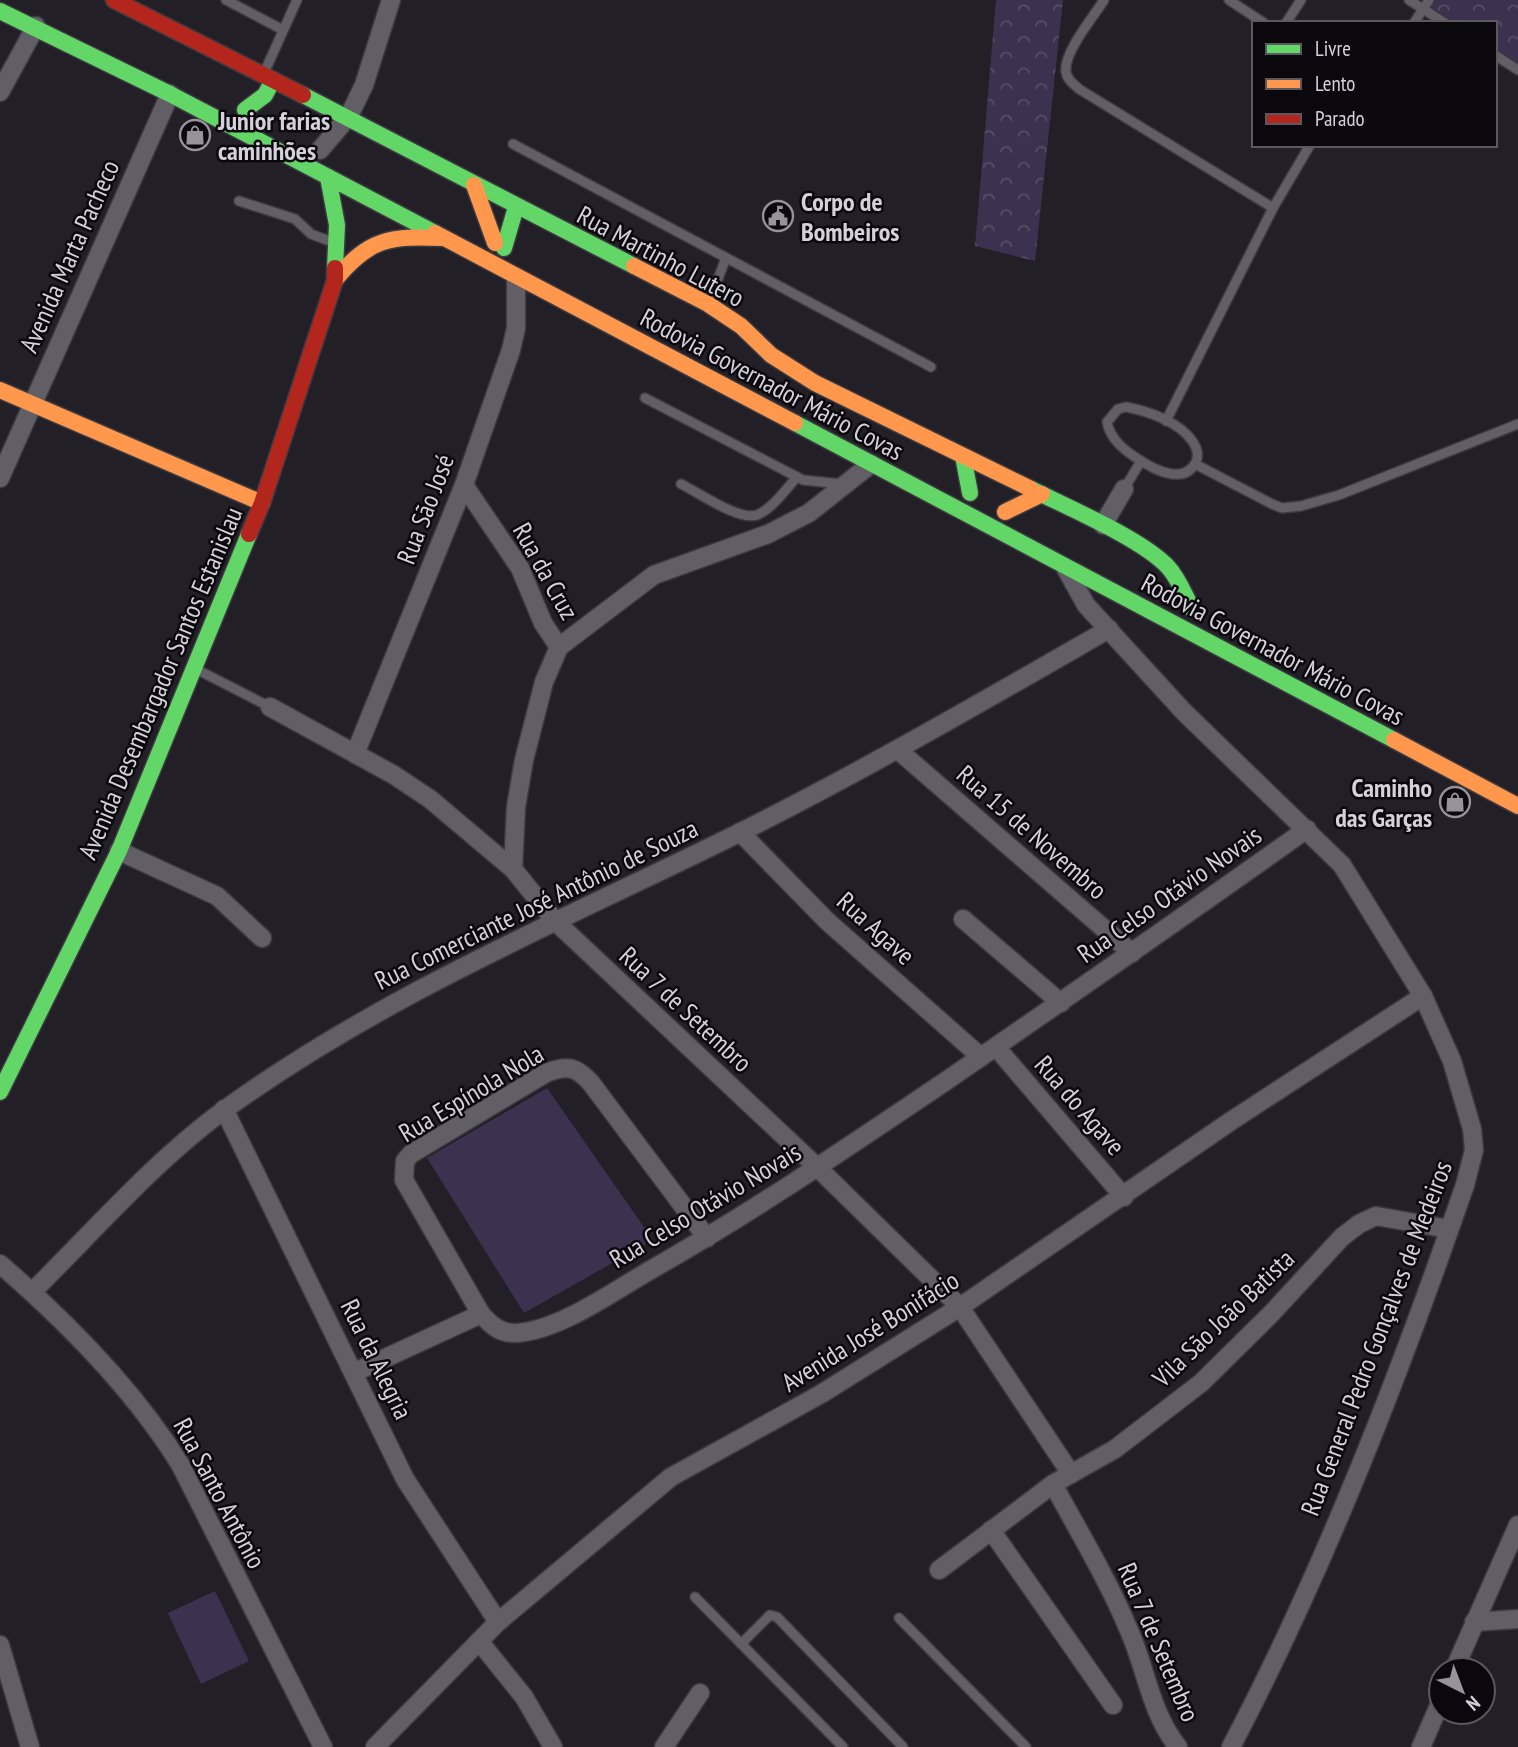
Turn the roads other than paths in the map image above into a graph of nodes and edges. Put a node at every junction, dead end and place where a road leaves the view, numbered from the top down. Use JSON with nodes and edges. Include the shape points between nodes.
{"nodes":[{"id":1,"x":114,"y":0,"type":"edge"},
{"id":2,"x":226,"y":0,"type":"edge"},
{"id":3,"x":297,"y":0,"type":"edge"},
{"id":4,"x":391,"y":0,"type":"edge"},
{"id":5,"x":1104,"y":0,"type":"edge"},
{"id":6,"x":1229,"y":0,"type":"edge"},
{"id":7,"x":1301,"y":0,"type":"edge"},
{"id":8,"x":1409,"y":0,"type":"edge"},
{"id":9,"x":1426,"y":4,"type":"edge"},
{"id":10,"x":0,"y":11,"type":"edge"},
{"id":11,"x":1261,"y":21,"type":"edge"},
{"id":12,"x":1287,"y":21,"type":"edge"},
{"id":13,"x":1415,"y":21,"type":"edge"},
{"id":14,"x":1443,"y":21,"type":"edge"},
{"id":15,"x":36,"y":26,"type":"junction"},
{"id":16,"x":283,"y":30,"type":"junction"},
{"id":17,"x":1497,"y":56,"type":"edge"},
{"id":18,"x":1518,"y":70,"type":"edge"},
{"id":19,"x":268,"y":77,"type":"junction"},
{"id":20,"x":0,"y":92,"type":"edge"},
{"id":21,"x":170,"y":93,"type":"junction"},
{"id":22,"x":245,"y":110,"type":"dead end"},
{"id":23,"x":349,"y":117,"type":"junction"},
{"id":24,"x":513,"y":144,"type":"dead end"},
{"id":25,"x":1309,"y":147,"type":"edge"},
{"id":26,"x":320,"y":150,"type":"dead end"},
{"id":27,"x":328,"y":177,"type":"junction"},
{"id":28,"x":474,"y":185,"type":"junction"},
{"id":29,"x":239,"y":201,"type":"dead end"},
{"id":30,"x":516,"y":206,"type":"junction"},
{"id":31,"x":1273,"y":208,"type":"junction"},
{"id":32,"x":472,"y":230,"type":"dead end"},
{"id":33,"x":447,"y":239,"type":"junction"},
{"id":34,"x":337,"y":244,"type":"junction"},
{"id":35,"x":506,"y":248,"type":"junction"},
{"id":36,"x":726,"y":258,"type":"junction"},
{"id":37,"x":516,"y":277,"type":"junction"},
{"id":38,"x":335,"y":280,"type":"junction"},
{"id":39,"x":708,"y":304,"type":"junction"},
{"id":40,"x":931,"y":367,"type":"dead end"},
{"id":41,"x":0,"y":390,"type":"edge"},
{"id":42,"x":645,"y":398,"type":"dead end"},
{"id":43,"x":32,"y":404,"type":"junction"},
{"id":44,"x":1166,"y":421,"type":"junction"},
{"id":45,"x":1518,"y":424,"type":"edge"},
{"id":46,"x":963,"y":456,"type":"junction"},
{"id":47,"x":1141,"y":461,"type":"junction"},
{"id":48,"x":871,"y":464,"type":"junction"},
{"id":49,"x":1195,"y":464,"type":"junction"},
{"id":50,"x":797,"y":477,"type":"junction"},
{"id":51,"x":0,"y":478,"type":"edge"},
{"id":52,"x":945,"y":480,"type":"dead end"},
{"id":53,"x":681,"y":484,"type":"dead end"},
{"id":54,"x":464,"y":485,"type":"junction"},
{"id":55,"x":847,"y":485,"type":"junction"},
{"id":56,"x":1124,"y":489,"type":"joint"},
{"id":57,"x":1042,"y":494,"type":"junction"},
{"id":58,"x":262,"y":503,"type":"junction"},
{"id":59,"x":993,"y":506,"type":"junction"},
{"id":60,"x":1103,"y":525,"type":"junction"},
{"id":61,"x":1065,"y":566,"type":"junction"},
{"id":62,"x":1162,"y":593,"type":"dead end"},
{"id":63,"x":1199,"y":613,"type":"joint"},
{"id":64,"x":1109,"y":629,"type":"junction"},
{"id":65,"x":559,"y":647,"type":"junction"},
{"id":66,"x":192,"y":667,"type":"junction"},
{"id":67,"x":270,"y":707,"type":"joint"},
{"id":68,"x":898,"y":750,"type":"junction"},
{"id":69,"x":355,"y":754,"type":"junction"},
{"id":70,"x":1518,"y":806,"type":"edge"},
{"id":71,"x":1307,"y":829,"type":"junction"},
{"id":72,"x":740,"y":832,"type":"junction"},
{"id":73,"x":119,"y":851,"type":"junction"},
{"id":74,"x":513,"y":869,"type":"junction"},
{"id":75,"x":963,"y":919,"type":"dead end"},
{"id":76,"x":555,"y":921,"type":"junction"},
{"id":77,"x":262,"y":938,"type":"dead end"},
{"id":78,"x":1132,"y":953,"type":"junction"},
{"id":79,"x":1423,"y":996,"type":"junction"},
{"id":80,"x":1061,"y":1003,"type":"junction"},
{"id":81,"x":989,"y":1052,"type":"junction"},
{"id":82,"x":0,"y":1092,"type":"edge"},
{"id":83,"x":225,"y":1109,"type":"junction"},
{"id":84,"x":818,"y":1168,"type":"junction"},
{"id":85,"x":1124,"y":1197,"type":"junction"},
{"id":86,"x":1449,"y":1229,"type":"junction"},
{"id":87,"x":707,"y":1238,"type":"junction"},
{"id":88,"x":0,"y":1264,"type":"edge"},
{"id":89,"x":32,"y":1292,"type":"junction"},
{"id":90,"x":960,"y":1307,"type":"junction"},
{"id":91,"x":481,"y":1314,"type":"junction"},
{"id":92,"x":355,"y":1373,"type":"junction"},
{"id":93,"x":1071,"y":1474,"type":"junction"},
{"id":94,"x":1053,"y":1484,"type":"junction"},
{"id":95,"x":1518,"y":1525,"type":"edge"},
{"id":96,"x":991,"y":1531,"type":"junction"},
{"id":97,"x":939,"y":1570,"type":"dead end"},
{"id":98,"x":695,"y":1597,"type":"dead end"},
{"id":99,"x":899,"y":1618,"type":"dead end"},
{"id":100,"x":1518,"y":1619,"type":"edge"},
{"id":101,"x":498,"y":1622,"type":"junction"},
{"id":102,"x":1474,"y":1622,"type":"junction"},
{"id":103,"x":479,"y":1641,"type":"junction"},
{"id":104,"x":741,"y":1644,"type":"junction"},
{"id":105,"x":0,"y":1645,"type":"edge"},
{"id":106,"x":1460,"y":1656,"type":"edge"},
{"id":107,"x":700,"y":1693,"type":"dead end"},
{"id":108,"x":1113,"y":1705,"type":"dead end"},
{"id":109,"x":1430,"y":1726,"type":"edge"},
{"id":110,"x":1025,"y":1746,"type":"edge"},
{"id":111,"x":30,"y":1747,"type":"edge"},
{"id":112,"x":323,"y":1747,"type":"edge"},
{"id":113,"x":374,"y":1747,"type":"edge"},
{"id":114,"x":553,"y":1747,"type":"edge"},
{"id":115,"x":664,"y":1747,"type":"edge"},
{"id":116,"x":843,"y":1747,"type":"edge"},
{"id":117,"x":903,"y":1747,"type":"edge"},
{"id":118,"x":1178,"y":1747,"type":"edge"},
{"id":119,"x":1231,"y":1747,"type":"edge"},
{"id":120,"x":1421,"y":1747,"type":"edge"}],
"edges":[{"from":1,"to":19,"type":"main road","name":"Rua Martinho Lutero"},
{"from":2,"to":16,"type":"lane"},
{"from":3,"to":16,"type":"lane"},
{"from":4,"to":23,"type":"street"},
{"from":5,"to":31,"type":"lane","via":[[1070,52],[1065,71],[1068,79]]},
{"from":6,"to":11,"type":"lane"},
{"from":7,"to":12,"type":"lane"},
{"from":8,"to":9,"type":"lane"},
{"from":9,"to":13,"type":"lane"},
{"from":9,"to":14,"type":"lane"},
{"from":10,"to":15,"type":"main road","name":"Rodovia Governador Mário Covas"},
{"from":15,"to":20,"type":"street"},
{"from":15,"to":21,"type":"main road","name":"Rodovia Governador Mário Covas"},
{"from":16,"to":19,"type":"lane"},
{"from":17,"to":18,"type":"lane"},
{"from":19,"to":22,"type":"main road","via":[[265,95]]},
{"from":19,"to":23,"type":"main road","name":"Rua Martinho Lutero"},
{"from":21,"to":27,"type":"main road","name":"Rodovia Governador Mário Covas"},
{"from":21,"to":43,"type":"street","name":"Avenida Marta Pacheco"},
{"from":23,"to":26,"type":"street"},
{"from":23,"to":28,"type":"main road","name":"Rua Martinho Lutero"},
{"from":24,"to":36,"type":"lane"},
{"from":25,"to":31,"type":"lane"},
{"from":27,"to":33,"type":"main road","name":"Rodovia Governador Mário Covas"},
{"from":27,"to":34,"type":"main road","name":"Avenida Desembargador Santos Estanislau"},
{"from":28,"to":30,"type":"main road","name":"Rua Martinho Lutero"},
{"from":28,"to":35,"type":"main road"},
{"from":29,"to":34,"type":"lane","via":[[295,219],[311,234]]},
{"from":30,"to":35,"type":"main road"},
{"from":30,"to":39,"type":"main road","name":"Rua Martinho Lutero"},
{"from":31,"to":44,"type":"lane"},
{"from":32,"to":35,"type":"main road"},
{"from":33,"to":37,"type":"main road","name":"Rodovia Governador Mário Covas"},
{"from":33,"to":38,"type":"main road","name":"Avenida Desembargador Santos Estanislau","via":[[378,239],[362,249]]},
{"from":34,"to":38,"type":"main road","name":"Avenida Desembargador Santos Estanislau"},
{"from":36,"to":39,"type":"lane"},
{"from":36,"to":40,"type":"lane"},
{"from":37,"to":48,"type":"main road","name":"Rodovia Governador Mário Covas"},
{"from":37,"to":54,"type":"street","name":"Rua São José","via":[[511,350]]},
{"from":38,"to":58,"type":"main road","name":"Avenida Desembargador Santos Estanislau"},
{"from":39,"to":46,"type":"main road","name":"Rua Martinho Lutero","via":[[771,355],[815,383]]},
{"from":41,"to":43,"type":"main road"},
{"from":42,"to":50,"type":"lane"},
{"from":43,"to":51,"type":"street","name":"Avenida Marta Pacheco"},
{"from":43,"to":58,"type":"main road"},
{"from":44,"to":47,"type":"lane","via":[[1126,407],[1111,415],[1107,422],[1113,438]]},
{"from":44,"to":49,"type":"lane","via":[[1194,442]]},
{"from":45,"to":49,"type":"lane","via":[[1301,506],[1282,508]]},
{"from":46,"to":57,"type":"main road","name":"Rua Martinho Lutero"},
{"from":46,"to":59,"type":"main road"},
{"from":47,"to":49,"type":"lane","via":[[1175,474],[1183,474]]},
{"from":47,"to":56,"type":"lane"},
{"from":48,"to":55,"type":"street"},
{"from":48,"to":61,"type":"main road","name":"Rodovia Governador Mário Covas"},
{"from":50,"to":53,"type":"lane","via":[[768,507],[744,517]]},
{"from":50,"to":55,"type":"lane"},
{"from":52,"to":59,"type":"main road"},
{"from":54,"to":65,"type":"street","name":"Rua da Cruz","via":[[520,568],[543,623]]},
{"from":54,"to":69,"type":"street","name":"Rua São José"},
{"from":55,"to":65,"type":"street","via":[[809,513],[768,534],[654,575]]},
{"from":56,"to":60,"type":"street"},
{"from":57,"to":59,"type":"main road"},
{"from":57,"to":60,"type":"main road","name":"Rua Martinho Lutero"},
{"from":58,"to":66,"type":"main road","name":"Avenida Desembargador Santos Estanislau"},
{"from":60,"to":63,"type":"main road","name":"Rua Martinho Lutero","via":[[1160,559]]},
{"from":61,"to":64,"type":"street","name":"Rua General Pedro Gonçalves de Medeiros","via":[[1076,592]]},
{"from":61,"to":70,"type":"main road","name":"Rodovia Governador Mário Covas"},
{"from":62,"to":63,"type":"main road","name":"Rodovia Governador Mário Covas"},
{"from":64,"to":68,"type":"street","name":"Rua Comerciante José Antônio de Souza"},
{"from":64,"to":71,"type":"street","name":"Rua General Pedro Gonçalves de Medeiros","via":[[1184,712]]},
{"from":65,"to":74,"type":"street","via":[[544,682],[524,760]]},
{"from":66,"to":67,"type":"lane","name":"Rua 7 de Setembro"},
{"from":66,"to":73,"type":"main road","name":"Avenida Desembargador Santos Estanislau"},
{"from":67,"to":69,"type":"street","name":"Rua 7 de Setembro"},
{"from":68,"to":72,"type":"street","name":"Rua Comerciante José Antônio de Souza"},
{"from":68,"to":78,"type":"street","name":"Rua 15 de Novembro"},
{"from":69,"to":74,"type":"street","name":"Rua 7 de Setembro","via":[[430,799]]},
{"from":71,"to":78,"type":"street","name":"Rua Celso Otávio Novais"},
{"from":71,"to":79,"type":"street","name":"Rua General Pedro Gonçalves de Medeiros","via":[[1342,865]]},
{"from":72,"to":76,"type":"street","name":"Rua Comerciante José Antônio de Souza"},
{"from":72,"to":81,"type":"street","name":"Rua Agave","via":[[827,921]]},
{"from":73,"to":77,"type":"street","via":[[217,896]]},
{"from":73,"to":82,"type":"main road","name":"Avenida Desembargador Santos Estanislau"},
{"from":74,"to":76,"type":"street","name":"Rua 7 de Setembro"},
{"from":75,"to":80,"type":"street"},
{"from":76,"to":83,"type":"street","name":"Rua Comerciante José Antônio de Souza","via":[[394,1003],[302,1056]]},
{"from":76,"to":84,"type":"street","name":"Rua 7 de Setembro"},
{"from":78,"to":80,"type":"street","name":"Rua Celso Otávio Novais"},
{"from":79,"to":85,"type":"street","name":"Avenida José Bonifácio"},
{"from":79,"to":86,"type":"street","name":"Rua General Pedro Gonçalves de Medeiros","via":[[1452,1061],[1472,1129],[1471,1164]]},
{"from":80,"to":81,"type":"street","name":"Rua Celso Otávio Novais"},
{"from":81,"to":84,"type":"street","name":"Rua Celso Otávio Novais"},
{"from":81,"to":85,"type":"street","name":"Rua do Agave"},
{"from":83,"to":89,"type":"street","name":"Rua Comerciante José Antônio de Souza"},
{"from":83,"to":92,"type":"street","name":"Rua da Alegria"},
{"from":84,"to":87,"type":"street","name":"Rua Celso Otávio Novais"},
{"from":84,"to":90,"type":"street","name":"Rua 7 de Setembro"},
{"from":85,"to":90,"type":"street","name":"Avenida José Bonifácio"},
{"from":86,"to":93,"type":"street","name":"Vila São João Batista","via":[[1376,1216],[1359,1224],[1201,1382],[1115,1449]]},
{"from":86,"to":119,"type":"street","name":"Rua General Pedro Gonçalves de Medeiros","via":[[1345,1499],[1291,1625]]},
{"from":87,"to":91,"type":"street","name":"Rua Celso Otávio Novais","via":[[565,1318],[535,1330],[502,1332]]},
{"from":87,"to":91,"type":"street","name":"Rua Espínola Nola","via":[[591,1083],[572,1067],[546,1073],[405,1161],[404,1180]]},
{"from":88,"to":89,"type":"street","name":"Rua Santo Antônio"},
{"from":89,"to":112,"type":"street","name":"Rua Santo Antônio","via":[[120,1381],[157,1427]]},
{"from":90,"to":93,"type":"street","name":"Rua 7 de Setembro"},
{"from":90,"to":101,"type":"street","name":"Avenida José Bonifácio","via":[[821,1394],[671,1477]]},
{"from":91,"to":92,"type":"street"},
{"from":92,"to":101,"type":"street","name":"Rua da Alegria","via":[[405,1479]]},
{"from":93,"to":94,"type":"street","name":"Vila São João Batista"},
{"from":94,"to":96,"type":"street","name":"Vila São João Batista"},
{"from":94,"to":118,"type":"street","name":"Rua 7 de Setembro","via":[[1108,1584],[1130,1631],[1158,1714]]},
{"from":95,"to":102,"type":"street"},
{"from":96,"to":97,"type":"street","name":"Vila São João Batista"},
{"from":96,"to":108,"type":"street"},
{"from":98,"to":104,"type":"lane"},
{"from":99,"to":110,"type":"lane"},
{"from":100,"to":102,"type":"street"},
{"from":101,"to":103,"type":"street","name":"Avenida José Bonifácio"},
{"from":102,"to":106,"type":"street"},
{"from":103,"to":113,"type":"street","name":"Avenida José Bonifácio"},
{"from":103,"to":114,"type":"street","via":[[524,1698]]},
{"from":104,"to":116,"type":"lane"},
{"from":104,"to":117,"type":"lane","via":[[770,1615],[777,1617]]},
{"from":105,"to":111,"type":"street"},
{"from":107,"to":115,"type":"street"},
{"from":109,"to":120,"type":"street"}]}
